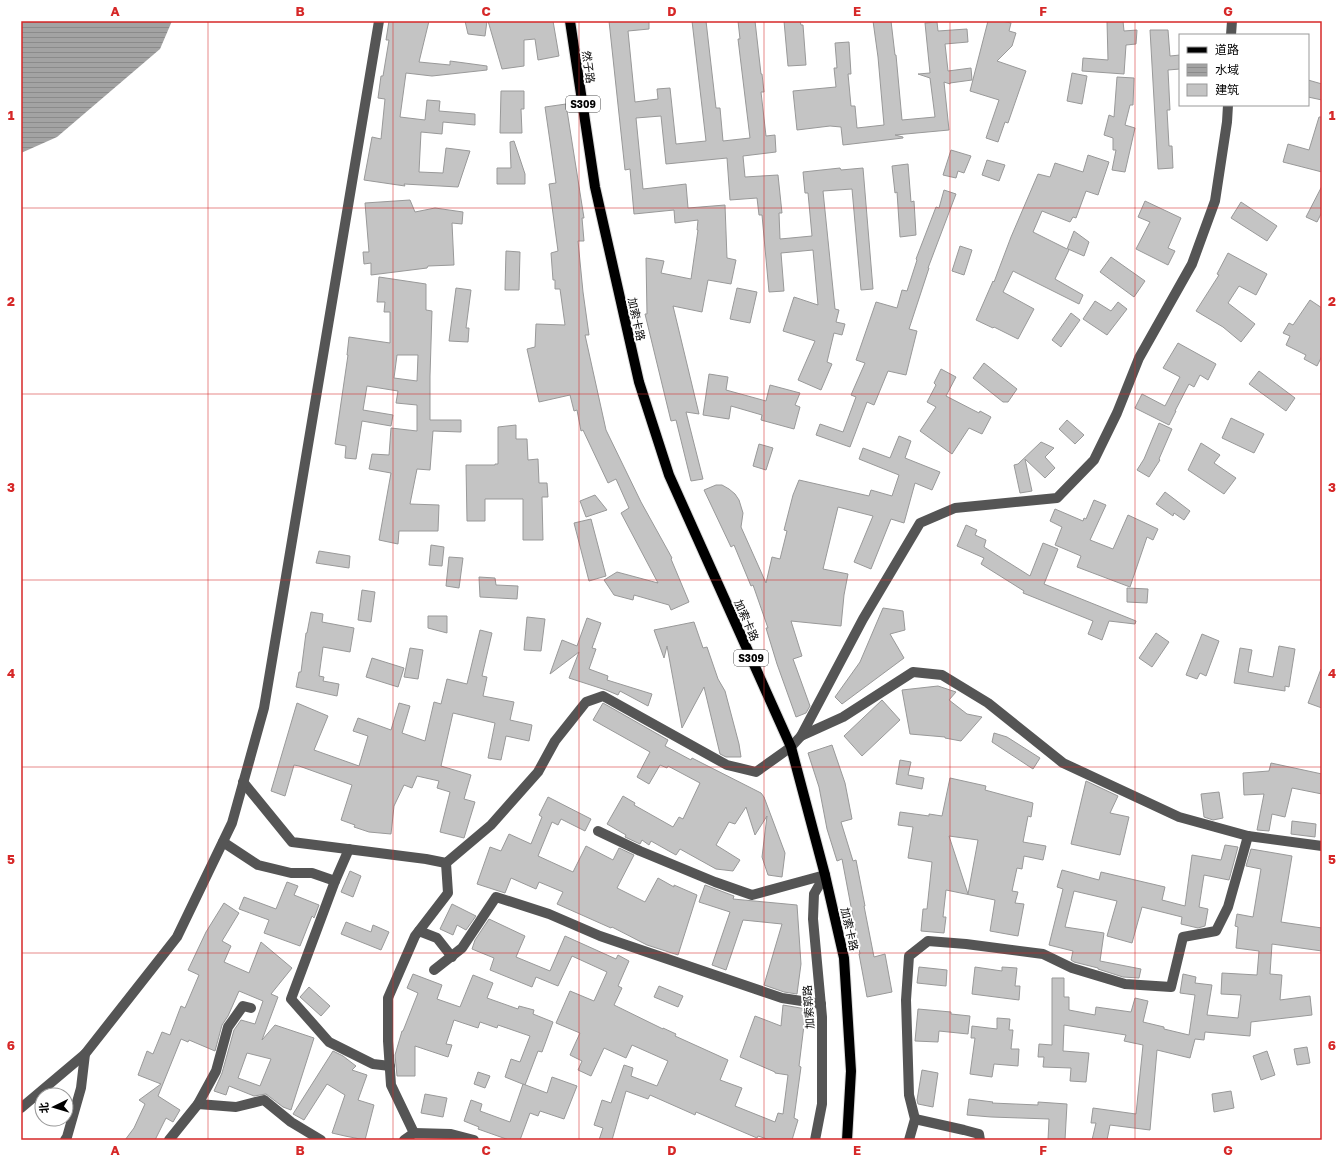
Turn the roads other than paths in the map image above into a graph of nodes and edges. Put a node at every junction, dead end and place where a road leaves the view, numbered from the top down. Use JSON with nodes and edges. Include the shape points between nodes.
{"nodes":[{"id":1,"x":379,"y":21,"type":"edge"},
{"id":2,"x":570,"y":21,"type":"edge"},
{"id":3,"x":1232,"y":21,"type":"edge"},
{"id":4,"x":1231,"y":34,"type":"edge"},
{"id":5,"x":1228,"y":106,"type":"edge"},
{"id":6,"x":595,"y":187,"type":"joint"},
{"id":7,"x":801,"y":736,"type":"junction"},
{"id":8,"x":791,"y":747,"type":"junction"},
{"id":9,"x":243,"y":782,"type":"junction"},
{"id":10,"x":598,"y":832,"type":"dead end"},
{"id":11,"x":1248,"y":836,"type":"junction"},
{"id":12,"x":223,"y":842,"type":"junction"},
{"id":13,"x":1322,"y":846,"type":"edge"},
{"id":14,"x":349,"y":849,"type":"junction"},
{"id":15,"x":446,"y":863,"type":"junction"},
{"id":16,"x":825,"y":875,"type":"junction"},
{"id":17,"x":335,"y":881,"type":"junction"},
{"id":18,"x":419,"y":931,"type":"junction"},
{"id":19,"x":452,"y":957,"type":"junction"},
{"id":20,"x":434,"y":970,"type":"dead end"},
{"id":21,"x":821,"y":1004,"type":"junction"},
{"id":22,"x":251,"y":1008,"type":"dead end"},
{"id":23,"x":85,"y":1054,"type":"junction"},
{"id":24,"x":390,"y":1066,"type":"junction"},
{"id":25,"x":198,"y":1104,"type":"junction"},
{"id":26,"x":21,"y":1108,"type":"edge"},
{"id":27,"x":915,"y":1119,"type":"junction"},
{"id":28,"x":414,"y":1133,"type":"junction"},
{"id":29,"x":65,"y":1140,"type":"edge"},
{"id":30,"x":170,"y":1140,"type":"edge"},
{"id":31,"x":320,"y":1140,"type":"edge"},
{"id":32,"x":404,"y":1140,"type":"edge"},
{"id":33,"x":474,"y":1140,"type":"edge"},
{"id":34,"x":815,"y":1140,"type":"edge"},
{"id":35,"x":847,"y":1140,"type":"edge"},
{"id":36,"x":909,"y":1140,"type":"edge"},
{"id":37,"x":980,"y":1140,"type":"edge"}],
"edges":[{"from":1,"to":9,"type":"street","via":[[264,708]]},
{"from":2,"to":6,"type":"main road","name":"然子路","number":"S309"},
{"from":3,"to":4,"type":"street"},
{"from":5,"to":7,"type":"street","via":[[1215,201],[1192,264],[1139,358],[1117,413],[1094,460],[1057,498],[955,508],[920,523],[864,619]]},
{"from":6,"to":8,"type":"main road","name":"加索卡路","number":"S309","via":[[639,382],[670,475]]},
{"from":7,"to":8,"type":"street"},
{"from":7,"to":11,"type":"street","via":[[843,717],[913,672],[942,675],[988,703],[1063,763],[1179,817]]},
{"from":8,"to":15,"type":"street","via":[[756,772],[727,765],[603,696],[586,702],[555,742],[538,772],[491,825]]},
{"from":8,"to":16,"type":"main road","name":"加索卡路","number":"S309"},
{"from":9,"to":12,"type":"street","via":[[232,823]]},
{"from":9,"to":14,"type":"street","via":[[292,842]]},
{"from":10,"to":16,"type":"street","via":[[708,880],[752,895]]},
{"from":11,"to":13,"type":"street"},
{"from":11,"to":27,"type":"street","via":[[1228,906],[1216,931],[1183,937],[1171,987],[1125,984],[1072,968],[1042,954],[966,944],[928,941],[909,956],[906,1000],[909,1095]]},
{"from":12,"to":17,"type":"street","via":[[258,865],[291,873],[312,873]]},
{"from":12,"to":23,"type":"street","via":[[178,937]]},
{"from":14,"to":15,"type":"street"},
{"from":14,"to":17,"type":"street"},
{"from":15,"to":18,"type":"street","via":[[448,893]]},
{"from":16,"to":21,"type":"street","name":"加索郭路","via":[[814,894],[812,919]]},
{"from":16,"to":35,"type":"main road","name":"加索卡路","number":"S309","via":[[844,958],[851,1071]]},
{"from":17,"to":24,"type":"street","via":[[290,999],[329,1042],[373,1064]]},
{"from":18,"to":19,"type":"street","via":[[437,938]]},
{"from":18,"to":24,"type":"street","via":[[388,998]]},
{"from":19,"to":20,"type":"street"},
{"from":19,"to":21,"type":"street","via":[[462,948],[496,897],[549,914],[600,936],[782,998]]},
{"from":21,"to":34,"type":"street","name":"加索郭路","via":[[822,1104]]},
{"from":22,"to":25,"type":"street","via":[[243,1006],[228,1027],[216,1071]]},
{"from":23,"to":26,"type":"street"},
{"from":23,"to":29,"type":"street","via":[[81,1088]]},
{"from":24,"to":28,"type":"street","via":[[391,1085]]},
{"from":25,"to":30,"type":"street"},
{"from":25,"to":31,"type":"street","via":[[236,1107],[264,1100],[291,1122]]},
{"from":27,"to":36,"type":"street"},
{"from":27,"to":37,"type":"street","via":[[979,1134]]},
{"from":28,"to":32,"type":"street"},
{"from":28,"to":33,"type":"street","via":[[451,1134]]}]}
